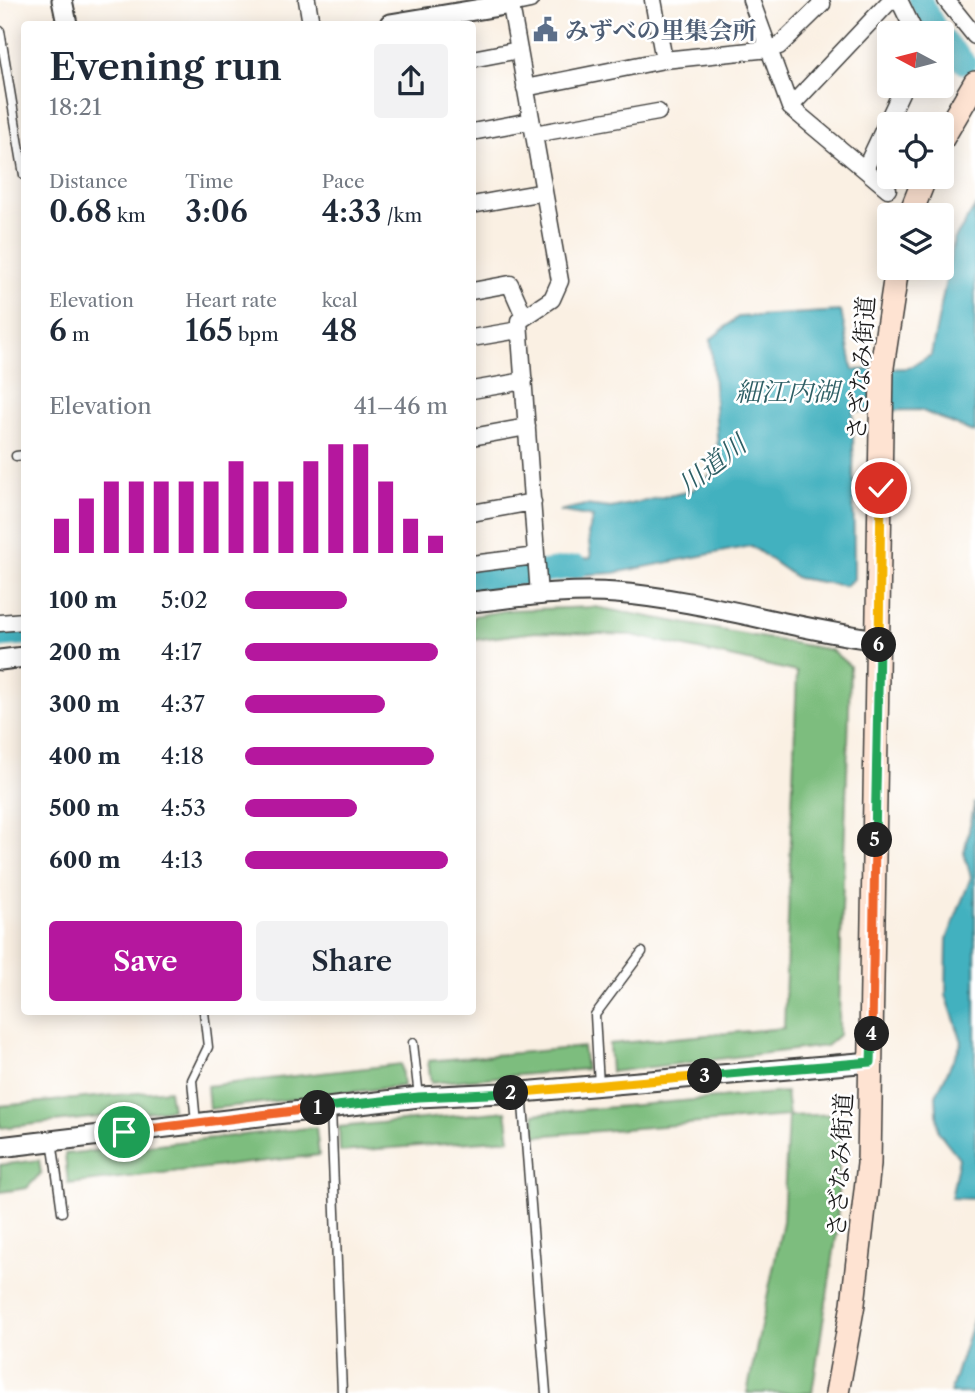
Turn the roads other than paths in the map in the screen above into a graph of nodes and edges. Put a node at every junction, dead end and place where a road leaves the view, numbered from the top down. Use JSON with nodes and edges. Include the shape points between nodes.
{"nodes":[{"id":1,"x":62,"y":0,"type":"edge"},
{"id":2,"x":307,"y":0,"type":"edge"},
{"id":3,"x":530,"y":0,"type":"edge"},
{"id":4,"x":653,"y":0,"type":"edge"},
{"id":5,"x":751,"y":0,"type":"edge"},
{"id":6,"x":820,"y":0,"type":"edge"},
{"id":7,"x":891,"y":0,"type":"edge"},
{"id":8,"x":899,"y":0,"type":"edge"},
{"id":9,"x":946,"y":0,"type":"edge"},
{"id":10,"x":510,"y":2,"type":"edge"},
{"id":11,"x":66,"y":21,"type":"edge"},
{"id":12,"x":310,"y":21,"type":"edge"},
{"id":13,"x":406,"y":21,"type":"edge"},
{"id":14,"x":909,"y":21,"type":"edge"},
{"id":15,"x":0,"y":31,"type":"edge"},
{"id":16,"x":975,"y":36,"type":"edge"},
{"id":17,"x":769,"y":49,"type":"junction"},
{"id":18,"x":519,"y":50,"type":"junction"},
{"id":19,"x":476,"y":58,"type":"edge"},
{"id":20,"x":664,"y":60,"type":"junction"},
{"id":21,"x":975,"y":83,"type":"edge"},
{"id":22,"x":525,"y":88,"type":"junction"},
{"id":23,"x":898,"y":98,"type":"edge"},
{"id":24,"x":790,"y":107,"type":"junction"},
{"id":25,"x":658,"y":111,"type":"dead end"},
{"id":26,"x":954,"y":119,"type":"edge"},
{"id":27,"x":532,"y":127,"type":"junction"},
{"id":28,"x":476,"y":132,"type":"edge"},
{"id":29,"x":21,"y":157,"type":"edge"},
{"id":30,"x":865,"y":169,"type":"junction"},
{"id":31,"x":877,"y":179,"type":"edge"},
{"id":32,"x":544,"y":192,"type":"junction"},
{"id":33,"x":476,"y":204,"type":"edge"},
{"id":34,"x":895,"y":280,"type":"edge"},
{"id":35,"x":476,"y":290,"type":"edge"},
{"id":36,"x":522,"y":323,"type":"junction"},
{"id":37,"x":476,"y":337,"type":"edge"},
{"id":38,"x":524,"y":381,"type":"junction"},
{"id":39,"x":476,"y":389,"type":"edge"},
{"id":40,"x":527,"y":427,"type":"junction"},
{"id":41,"x":476,"y":437,"type":"edge"},
{"id":42,"x":533,"y":502,"type":"junction"},
{"id":43,"x":476,"y":512,"type":"edge"},
{"id":44,"x":536,"y":559,"type":"junction"},
{"id":45,"x":476,"y":564,"type":"edge"},
{"id":46,"x":539,"y":589,"type":"junction"},
{"id":47,"x":476,"y":601,"type":"edge"},
{"id":48,"x":21,"y":621,"type":"edge"},
{"id":49,"x":0,"y":624,"type":"edge"},
{"id":50,"x":879,"y":640,"type":"junction"},
{"id":51,"x":21,"y":657,"type":"edge"},
{"id":52,"x":0,"y":660,"type":"edge"},
{"id":53,"x":642,"y":952,"type":"dead end"},
{"id":54,"x":204,"y":1015,"type":"edge"},
{"id":55,"x":413,"y":1043,"type":"dead end"},
{"id":56,"x":871,"y":1062,"type":"junction"},
{"id":57,"x":599,"y":1085,"type":"junction"},
{"id":58,"x":522,"y":1092,"type":"junction"},
{"id":59,"x":419,"y":1097,"type":"junction"},
{"id":60,"x":331,"y":1107,"type":"junction"},
{"id":61,"x":197,"y":1123,"type":"junction"},
{"id":62,"x":52,"y":1140,"type":"junction"},
{"id":63,"x":0,"y":1147,"type":"edge"},
{"id":64,"x":62,"y":1212,"type":"dead end"},
{"id":65,"x":342,"y":1393,"type":"edge"},
{"id":66,"x":546,"y":1393,"type":"edge"},
{"id":67,"x":837,"y":1393,"type":"edge"}],
"edges":[{"from":1,"to":11,"type":"street"},
{"from":2,"to":12,"type":"street"},
{"from":3,"to":10,"type":"street"},
{"from":4,"to":20,"type":"street"},
{"from":5,"to":17,"type":"street"},
{"from":6,"to":17,"type":"street","via":[[822,4],[779,46]]},
{"from":7,"to":24,"type":"street"},
{"from":8,"to":14,"type":"street"},
{"from":9,"to":16,"type":"street"},
{"from":10,"to":13,"type":"street"},
{"from":10,"to":18,"type":"street"},
{"from":15,"to":29,"type":"lane"},
{"from":17,"to":20,"type":"street"},
{"from":17,"to":24,"type":"street"},
{"from":18,"to":19,"type":"street"},
{"from":18,"to":22,"type":"street"},
{"from":20,"to":22,"type":"street"},
{"from":21,"to":26,"type":"main road"},
{"from":22,"to":27,"type":"street"},
{"from":23,"to":30,"type":"street"},
{"from":24,"to":30,"type":"street"},
{"from":25,"to":27,"type":"street"},
{"from":27,"to":28,"type":"street"},
{"from":27,"to":32,"type":"street"},
{"from":30,"to":31,"type":"street"},
{"from":32,"to":33,"type":"street"},
{"from":32,"to":36,"type":"street","via":[[560,285],[552,299]]},
{"from":34,"to":50,"type":"main road","name":"さざなみ街道","via":[[883,367]]},
{"from":35,"to":36,"type":"street","via":[[510,284]]},
{"from":36,"to":37,"type":"street"},
{"from":36,"to":38,"type":"street"},
{"from":38,"to":39,"type":"street"},
{"from":38,"to":40,"type":"street"},
{"from":40,"to":41,"type":"street"},
{"from":40,"to":42,"type":"street"},
{"from":42,"to":43,"type":"street"},
{"from":42,"to":44,"type":"street"},
{"from":44,"to":45,"type":"street"},
{"from":44,"to":46,"type":"street"},
{"from":46,"to":47,"type":"street"},
{"from":46,"to":50,"type":"street","via":[[615,593],[722,609]]},
{"from":48,"to":49,"type":"street"},
{"from":50,"to":56,"type":"main road","name":"さざなみ街道"},
{"from":51,"to":52,"type":"street"},
{"from":53,"to":57,"type":"lane","via":[[595,1015]]},
{"from":54,"to":61,"type":"lane","via":[[208,1047],[192,1080]]},
{"from":55,"to":59,"type":"lane"},
{"from":56,"to":57,"type":"street"},
{"from":56,"to":67,"type":"main road","name":"さざなみ街道","via":[[862,1242]]},
{"from":57,"to":58,"type":"street"},
{"from":58,"to":59,"type":"street"},
{"from":58,"to":66,"type":"lane"},
{"from":59,"to":60,"type":"street"},
{"from":60,"to":61,"type":"street"},
{"from":60,"to":65,"type":"lane"},
{"from":61,"to":62,"type":"street"},
{"from":62,"to":63,"type":"street"},
{"from":62,"to":64,"type":"lane"}]}
